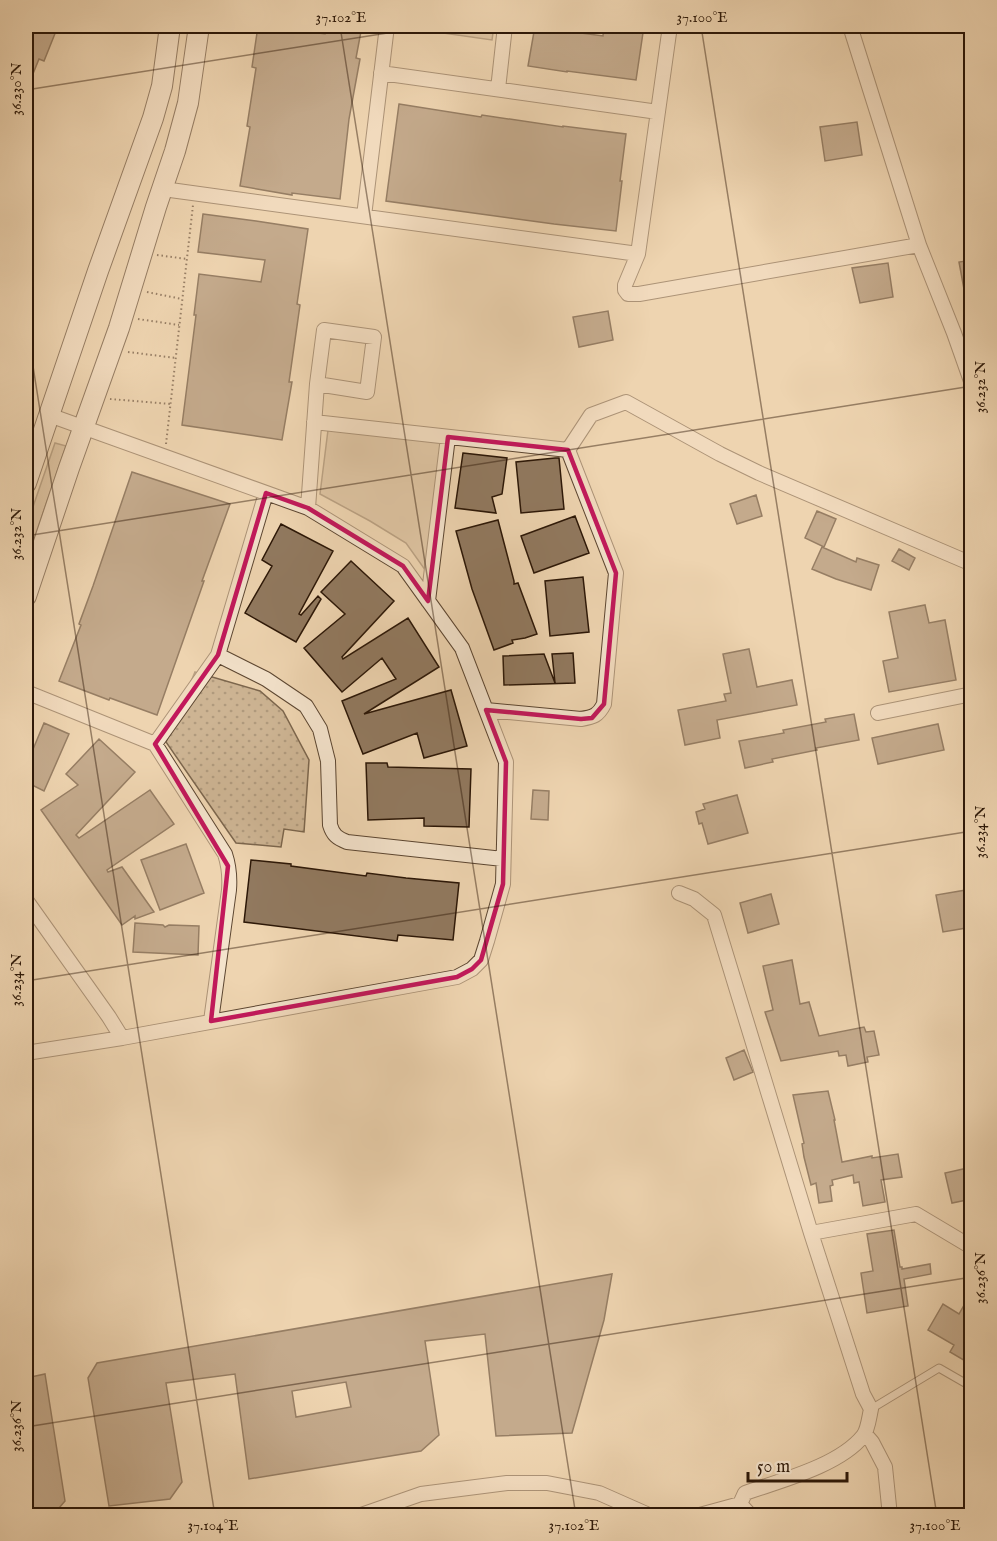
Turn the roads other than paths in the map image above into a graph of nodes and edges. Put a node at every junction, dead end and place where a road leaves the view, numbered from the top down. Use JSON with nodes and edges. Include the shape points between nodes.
{"nodes":[{"id":1,"x":170,"y":26,"type":"edge"},
{"id":2,"x":199,"y":26,"type":"edge"},
{"id":3,"x":387,"y":26,"type":"edge"},
{"id":4,"x":505,"y":26,"type":"edge"},
{"id":5,"x":670,"y":26,"type":"edge"},
{"id":6,"x":850,"y":26,"type":"edge"},
{"id":7,"x":381,"y":73,"type":"junction"},
{"id":8,"x":498,"y":89,"type":"junction"},
{"id":9,"x":658,"y":112,"type":"junction"},
{"id":10,"x":163,"y":189,"type":"junction"},
{"id":11,"x":364,"y":216,"type":"junction"},
{"id":12,"x":919,"y":245,"type":"junction"},
{"id":13,"x":638,"y":254,"type":"junction"},
{"id":14,"x":317,"y":384,"type":"junction"},
{"id":15,"x":972,"y":384,"type":"edge"},
{"id":16,"x":49,"y":415,"type":"junction"},
{"id":17,"x":314,"y":422,"type":"junction"},
{"id":18,"x":84,"y":428,"type":"junction"},
{"id":19,"x":447,"y":436,"type":"junction"},
{"id":20,"x":568,"y":450,"type":"junction"},
{"id":21,"x":26,"y":483,"type":"edge"},
{"id":22,"x":266,"y":493,"type":"junction"},
{"id":23,"x":308,"y":508,"type":"junction"},
{"id":24,"x":972,"y":564,"type":"edge"},
{"id":25,"x":26,"y":596,"type":"edge"},
{"id":26,"x":428,"y":601,"type":"junction"},
{"id":27,"x":218,"y":655,"type":"junction"},
{"id":28,"x":26,"y":692,"type":"edge"},
{"id":29,"x":972,"y":694,"type":"edge"},
{"id":30,"x":486,"y":710,"type":"junction"},
{"id":31,"x":878,"y":713,"type":"dead end"},
{"id":32,"x":155,"y":744,"type":"junction"},
{"id":33,"x":503,"y":859,"type":"junction"},
{"id":34,"x":679,"y":893,"type":"dead end"},
{"id":35,"x":26,"y":900,"type":"edge"},
{"id":36,"x":211,"y":1021,"type":"junction"},
{"id":37,"x":122,"y":1038,"type":"junction"},
{"id":38,"x":26,"y":1053,"type":"edge"},
{"id":39,"x":811,"y":1233,"type":"junction"},
{"id":40,"x":972,"y":1246,"type":"edge"},
{"id":41,"x":972,"y":1387,"type":"edge"},
{"id":42,"x":871,"y":1409,"type":"junction"},
{"id":43,"x":865,"y":1434,"type":"junction"},
{"id":44,"x":740,"y":1504,"type":"junction"},
{"id":45,"x":360,"y":1515,"type":"edge"},
{"id":46,"x":651,"y":1515,"type":"edge"},
{"id":47,"x":696,"y":1515,"type":"edge"},
{"id":48,"x":752,"y":1515,"type":"edge"},
{"id":49,"x":890,"y":1515,"type":"edge"}],
"edges":[{"from":1,"to":16,"type":"street","via":[[162,86],[153,118]]},
{"from":2,"to":10,"type":"street","via":[[188,103]]},
{"from":3,"to":7,"type":"street"},
{"from":4,"to":8,"type":"street"},
{"from":5,"to":9,"type":"street"},
{"from":6,"to":12,"type":"street"},
{"from":7,"to":8,"type":"street"},
{"from":7,"to":11,"type":"street"},
{"from":8,"to":9,"type":"street"},
{"from":9,"to":13,"type":"street"},
{"from":10,"to":11,"type":"street"},
{"from":10,"to":18,"type":"street"},
{"from":11,"to":13,"type":"street"},
{"from":12,"to":13,"type":"street","via":[[628,294],[625,285]]},
{"from":12,"to":15,"type":"street"},
{"from":14,"to":14,"type":"street","via":[[324,330],[374,337],[367,392]]},
{"from":14,"to":17,"type":"street"},
{"from":16,"to":18,"type":"street"},
{"from":16,"to":21,"type":"street"},
{"from":17,"to":19,"type":"street"},
{"from":17,"to":23,"type":"street"},
{"from":18,"to":22,"type":"street"},
{"from":18,"to":25,"type":"street"},
{"from":19,"to":20,"type":"street"},
{"from":19,"to":26,"type":"street"},
{"from":20,"to":24,"type":"street","via":[[591,415],[626,402],[759,473]]},
{"from":20,"to":30,"type":"street","via":[[616,573],[604,704],[592,718],[581,719]]},
{"from":22,"to":23,"type":"street"},
{"from":22,"to":27,"type":"street"},
{"from":23,"to":26,"type":"street","via":[[403,566]]},
{"from":26,"to":30,"type":"street","via":[[462,648]]},
{"from":27,"to":32,"type":"street"},
{"from":27,"to":33,"type":"street","via":[[266,679],[306,706],[320,729],[328,761],[330,825],[337,838]]},
{"from":28,"to":32,"type":"street"},
{"from":29,"to":31,"type":"street"},
{"from":30,"to":33,"type":"street","via":[[506,762]]},
{"from":32,"to":36,"type":"street","via":[[225,854],[228,866],[229,890]]},
{"from":33,"to":36,"type":"street","via":[[503,884],[487,941],[481,960],[472,969],[457,977]]},
{"from":34,"to":39,"type":"street","via":[[714,915]]},
{"from":35,"to":37,"type":"street"},
{"from":36,"to":37,"type":"street"},
{"from":37,"to":38,"type":"street"},
{"from":39,"to":40,"type":"street","via":[[916,1214]]},
{"from":39,"to":42,"type":"street"},
{"from":41,"to":42,"type":"lane","via":[[939,1368]]},
{"from":42,"to":43,"type":"street"},
{"from":43,"to":44,"type":"street","via":[[830,1461],[745,1493]]},
{"from":43,"to":49,"type":"street","via":[[885,1467]]},
{"from":44,"to":47,"type":"street"},
{"from":44,"to":48,"type":"street"},
{"from":45,"to":46,"type":"street","via":[[421,1494],[507,1483],[547,1483],[599,1493]]}]}
